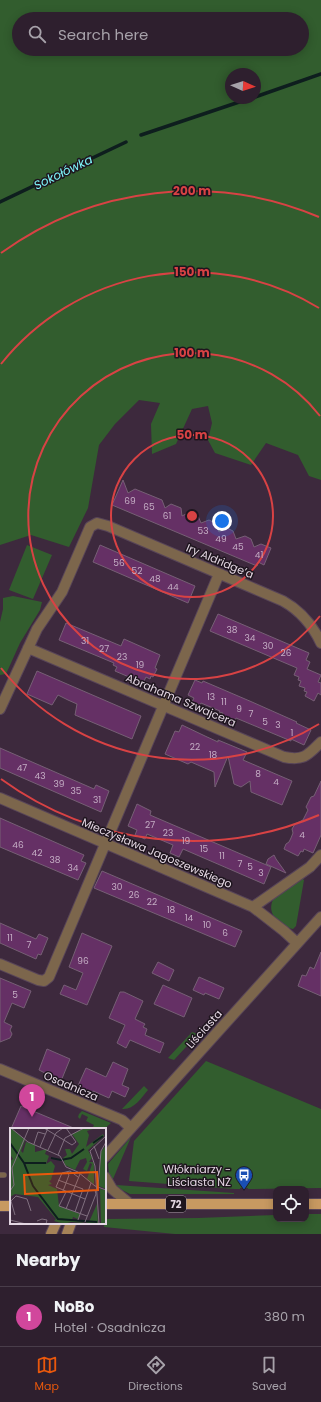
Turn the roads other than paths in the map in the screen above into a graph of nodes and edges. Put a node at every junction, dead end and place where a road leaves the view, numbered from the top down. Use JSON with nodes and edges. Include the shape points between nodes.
{"nodes":[{"id":1,"x":219,"y":574,"type":"junction"},
{"id":2,"x":321,"y":643,"type":"edge"},
{"id":3,"x":28,"y":648,"type":"junction"},
{"id":4,"x":4,"y":690,"type":"edge"},
{"id":5,"x":164,"y":706,"type":"junction"},
{"id":6,"x":0,"y":709,"type":"edge"},
{"id":7,"x":321,"y":742,"type":"edge"},
{"id":8,"x":0,"y":798,"type":"edge"},
{"id":9,"x":105,"y":844,"type":"junction"},
{"id":10,"x":321,"y":855,"type":"edge"},
{"id":11,"x":253,"y":907,"type":"junction"},
{"id":12,"x":321,"y":917,"type":"edge"},
{"id":13,"x":297,"y":943,"type":"junction"},
{"id":14,"x":0,"y":964,"type":"edge"},
{"id":15,"x":0,"y":1069,"type":"edge"},
{"id":16,"x":131,"y":1128,"type":"junction"},
{"id":17,"x":106,"y":1156,"type":"edge"},
{"id":18,"x":106,"y":1179,"type":"edge"},
{"id":19,"x":106,"y":1204,"type":"edge"},
{"id":20,"x":130,"y":1204,"type":"junction"},
{"id":21,"x":273,"y":1204,"type":"edge"},
{"id":22,"x":309,"y":1204,"type":"edge"},
{"id":23,"x":321,"y":1204,"type":"edge"},
{"id":24,"x":56,"y":1224,"type":"edge"},
{"id":25,"x":71,"y":1224,"type":"edge"},
{"id":26,"x":51,"y":1234,"type":"edge"},
{"id":27,"x":66,"y":1234,"type":"edge"}],
"edges":[{"from":1,"to":2,"type":"street","name":"Iry Aldridge’a","via":[[275,597],[296,609],[310,624]]},
{"from":1,"to":3,"type":"street","name":"Iry Aldridge’a","via":[[101,523],[94,524],[62,592]]},
{"from":1,"to":5,"type":"street"},
{"from":3,"to":4,"type":"street"},
{"from":3,"to":5,"type":"street","name":"Abrahama Szwajcera"},
{"from":4,"to":6,"type":"street"},
{"from":5,"to":7,"type":"street","name":"Abrahama Szwajcera","via":[[284,757],[299,759]]},
{"from":5,"to":9,"type":"street"},
{"from":8,"to":9,"type":"street","name":"Mieczysława Jagoszewskiego"},
{"from":9,"to":11,"type":"street","name":"Mieczysława Jagoszewskiego"},
{"from":9,"to":14,"type":"street","via":[[49,977],[44,981],[38,980]]},
{"from":10,"to":11,"type":"street","via":[[310,867]]},
{"from":11,"to":13,"type":"street","name":"Mieczysława Jagoszewskiego"},
{"from":12,"to":13,"type":"street","name":"Liściasta"},
{"from":13,"to":16,"type":"street","name":"Liściasta"},
{"from":15,"to":16,"type":"street","name":"Osadnicza","via":[[122,1120]]},
{"from":16,"to":17,"type":"street","name":"Liściasta"},
{"from":18,"to":20,"type":"street","via":[[112,1189]]},
{"from":19,"to":20,"type":"main road","number":"72"},
{"from":20,"to":21,"type":"main road","number":"72"},
{"from":22,"to":23,"type":"main road"},
{"from":24,"to":26,"type":"street"},
{"from":25,"to":27,"type":"street"}]}
